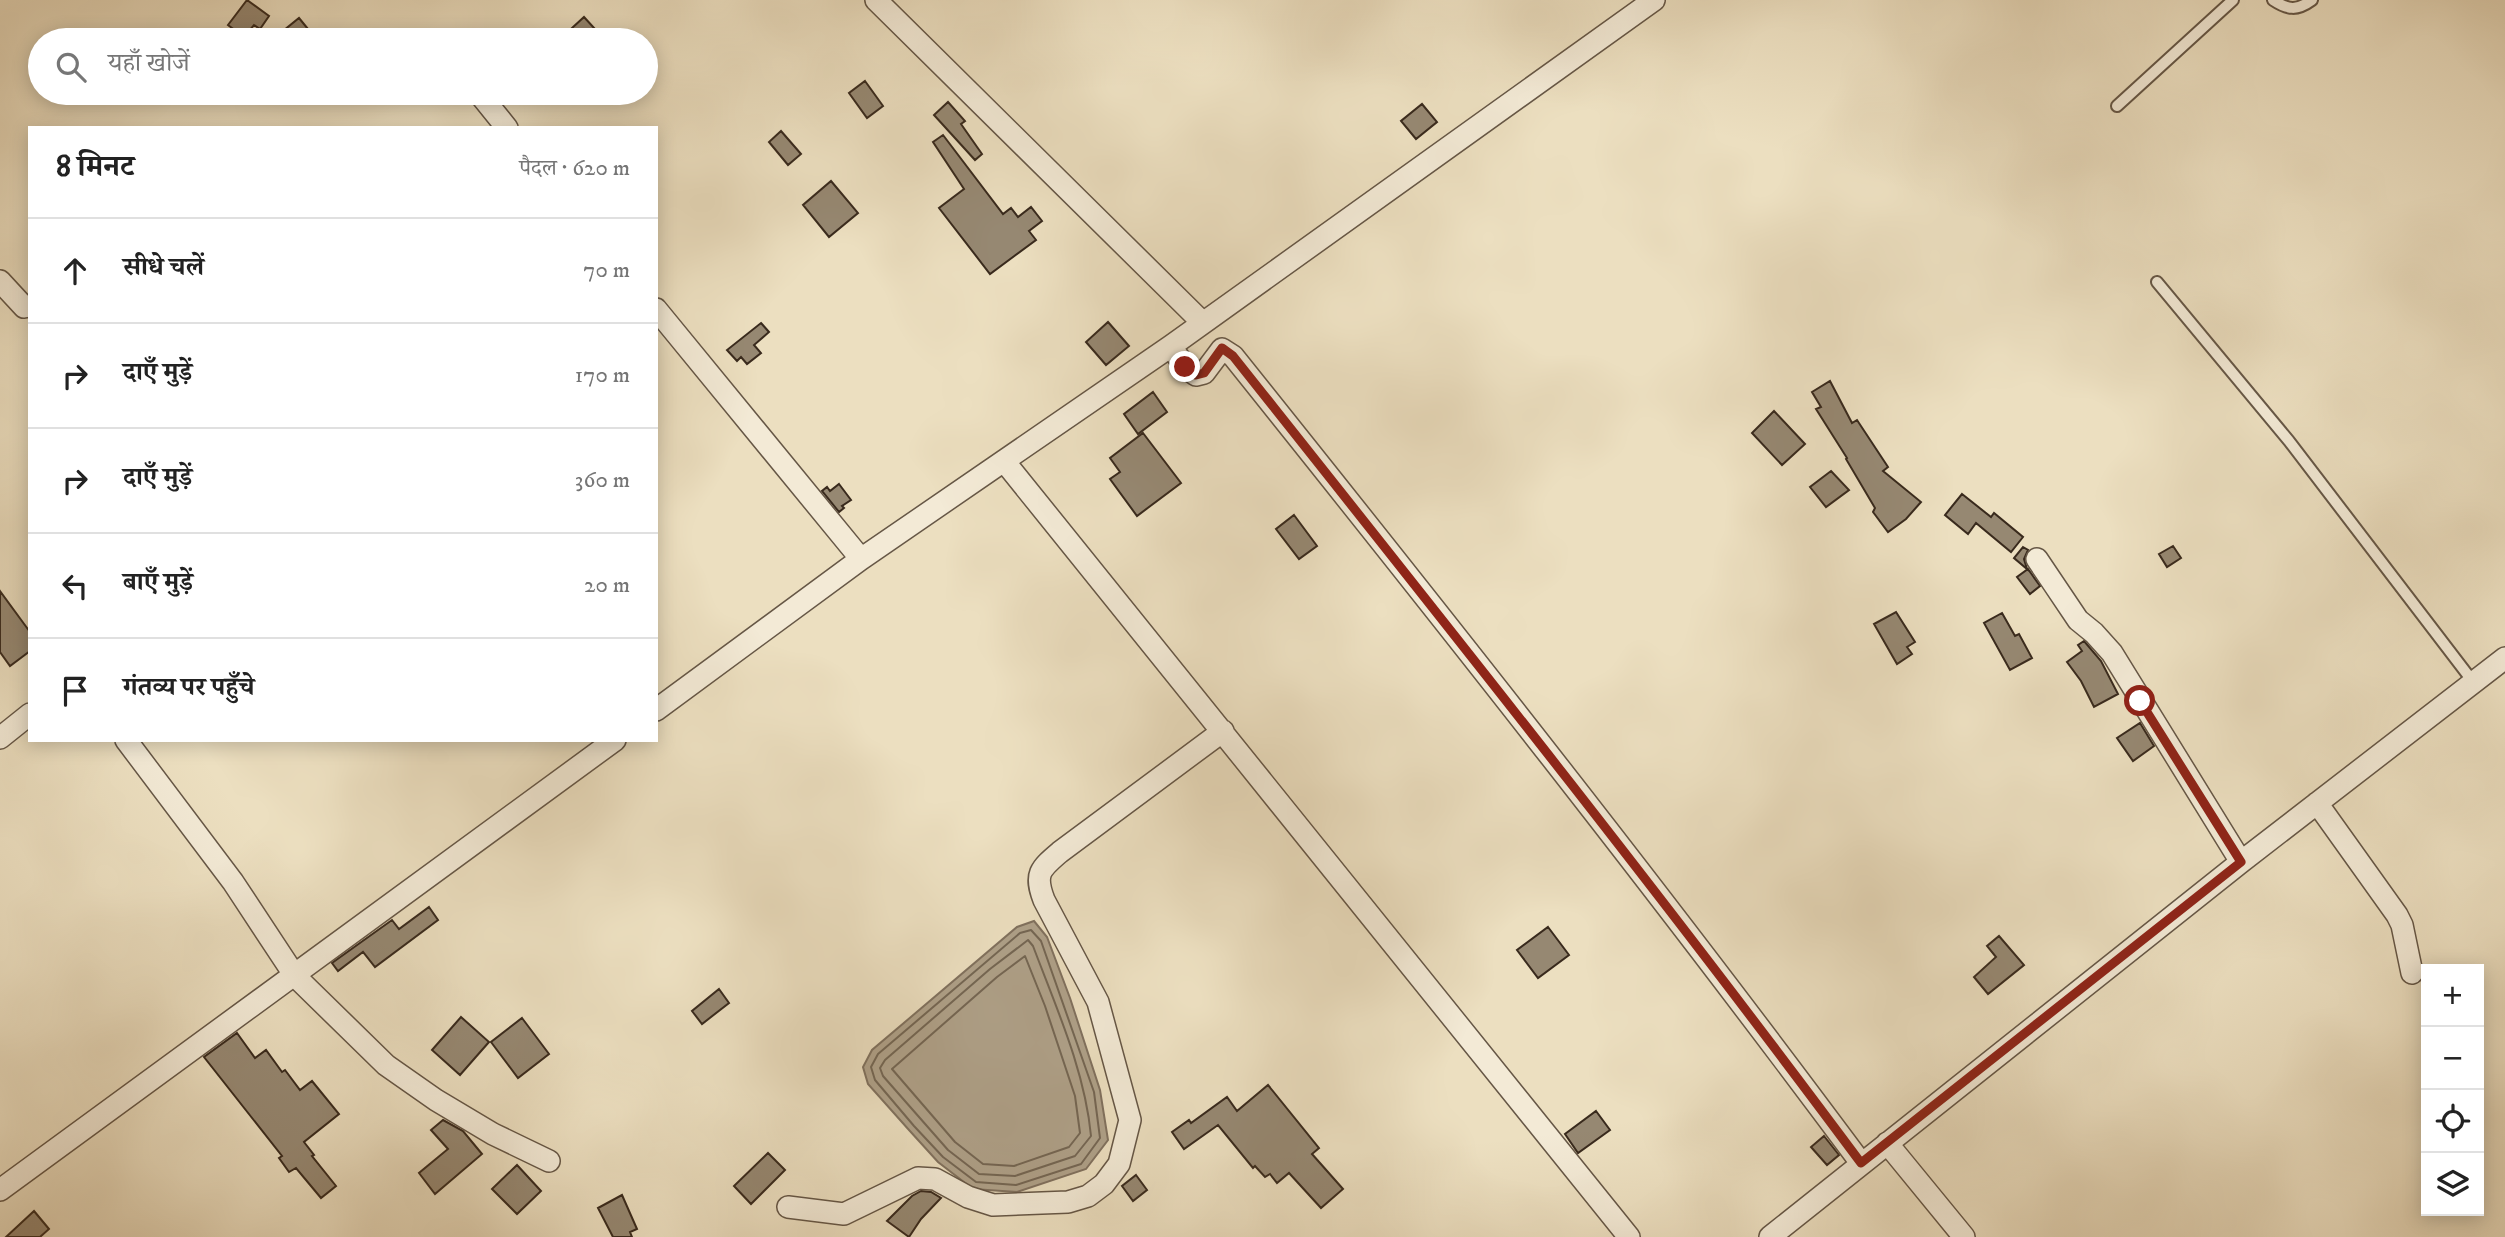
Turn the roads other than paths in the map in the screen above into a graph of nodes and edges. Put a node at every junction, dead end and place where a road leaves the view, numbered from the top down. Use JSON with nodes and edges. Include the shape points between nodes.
{"nodes":[{"id":1,"x":876,"y":0,"type":"edge"},
{"id":2,"x":1654,"y":0,"type":"edge"},
{"id":3,"x":2233,"y":0,"type":"edge"},
{"id":4,"x":2273,"y":0,"type":"edge"},
{"id":5,"x":2312,"y":0,"type":"edge"},
{"id":6,"x":488,"y":105,"type":"edge"},
{"id":7,"x":2117,"y":106,"type":"dead end"},
{"id":8,"x":505,"y":126,"type":"edge"},
{"id":9,"x":0,"y":281,"type":"edge"},
{"id":10,"x":2157,"y":282,"type":"dead end"},
{"id":11,"x":28,"y":306,"type":"edge"},
{"id":12,"x":658,"y":311,"type":"edge"},
{"id":13,"x":1203,"y":323,"type":"junction"},
{"id":14,"x":1171,"y":346,"type":"junction"},
{"id":15,"x":1004,"y":461,"type":"junction"},
{"id":16,"x":861,"y":559,"type":"junction"},
{"id":17,"x":2037,"y":559,"type":"dead end"},
{"id":18,"x":2505,"y":658,"type":"edge"},
{"id":19,"x":2474,"y":682,"type":"junction"},
{"id":20,"x":658,"y":709,"type":"edge"},
{"id":21,"x":28,"y":716,"type":"edge"},
{"id":22,"x":1223,"y":731,"type":"junction"},
{"id":23,"x":0,"y":738,"type":"edge"},
{"id":24,"x":127,"y":742,"type":"edge"},
{"id":25,"x":612,"y":742,"type":"edge"},
{"id":26,"x":2317,"y":803,"type":"junction"},
{"id":27,"x":2241,"y":862,"type":"junction"},
{"id":28,"x":2412,"y":973,"type":"dead end"},
{"id":29,"x":295,"y":976,"type":"junction"},
{"id":30,"x":1887,"y":1143,"type":"junction"},
{"id":31,"x":549,"y":1161,"type":"dead end"},
{"id":32,"x":1861,"y":1163,"type":"junction"},
{"id":33,"x":0,"y":1190,"type":"edge"},
{"id":34,"x":788,"y":1207,"type":"dead end"},
{"id":35,"x":1629,"y":1237,"type":"edge"},
{"id":36,"x":1770,"y":1237,"type":"edge"},
{"id":37,"x":1964,"y":1237,"type":"edge"}],
"edges":[{"from":1,"to":13,"type":"street"},
{"from":2,"to":13,"type":"street"},
{"from":3,"to":7,"type":"lane"},
{"from":4,"to":5,"type":"lane","via":[[2297,9]]},
{"from":6,"to":8,"type":"street"},
{"from":9,"to":11,"type":"street"},
{"from":10,"to":19,"type":"lane","via":[[2289,441]]},
{"from":12,"to":16,"type":"street"},
{"from":13,"to":14,"type":"street"},
{"from":14,"to":15,"type":"street"},
{"from":14,"to":32,"type":"street","via":[[1196,375],[1204,373],[1222,348],[1233,356],[1514,709]]},
{"from":15,"to":16,"type":"street"},
{"from":15,"to":22,"type":"street"},
{"from":16,"to":20,"type":"street"},
{"from":17,"to":27,"type":"street","via":[[2078,620],[2112,653]]},
{"from":18,"to":19,"type":"street"},
{"from":19,"to":26,"type":"street"},
{"from":21,"to":23,"type":"street"},
{"from":22,"to":34,"type":"street","via":[[1060,852],[1039,874],[1037,883],[1044,900],[1098,1002],[1130,1120],[1119,1164],[1104,1184],[1088,1196],[1068,1202],[993,1205],[935,1179],[919,1178],[844,1214]]},
{"from":22,"to":35,"type":"street"},
{"from":24,"to":29,"type":"street","via":[[233,882]]},
{"from":25,"to":29,"type":"street"},
{"from":26,"to":27,"type":"street"},
{"from":26,"to":28,"type":"street","via":[[2397,915]]},
{"from":27,"to":30,"type":"street"},
{"from":29,"to":31,"type":"street","via":[[386,1065],[493,1134]]},
{"from":29,"to":33,"type":"street"},
{"from":30,"to":32,"type":"street"},
{"from":30,"to":37,"type":"street"},
{"from":32,"to":36,"type":"street"}]}
